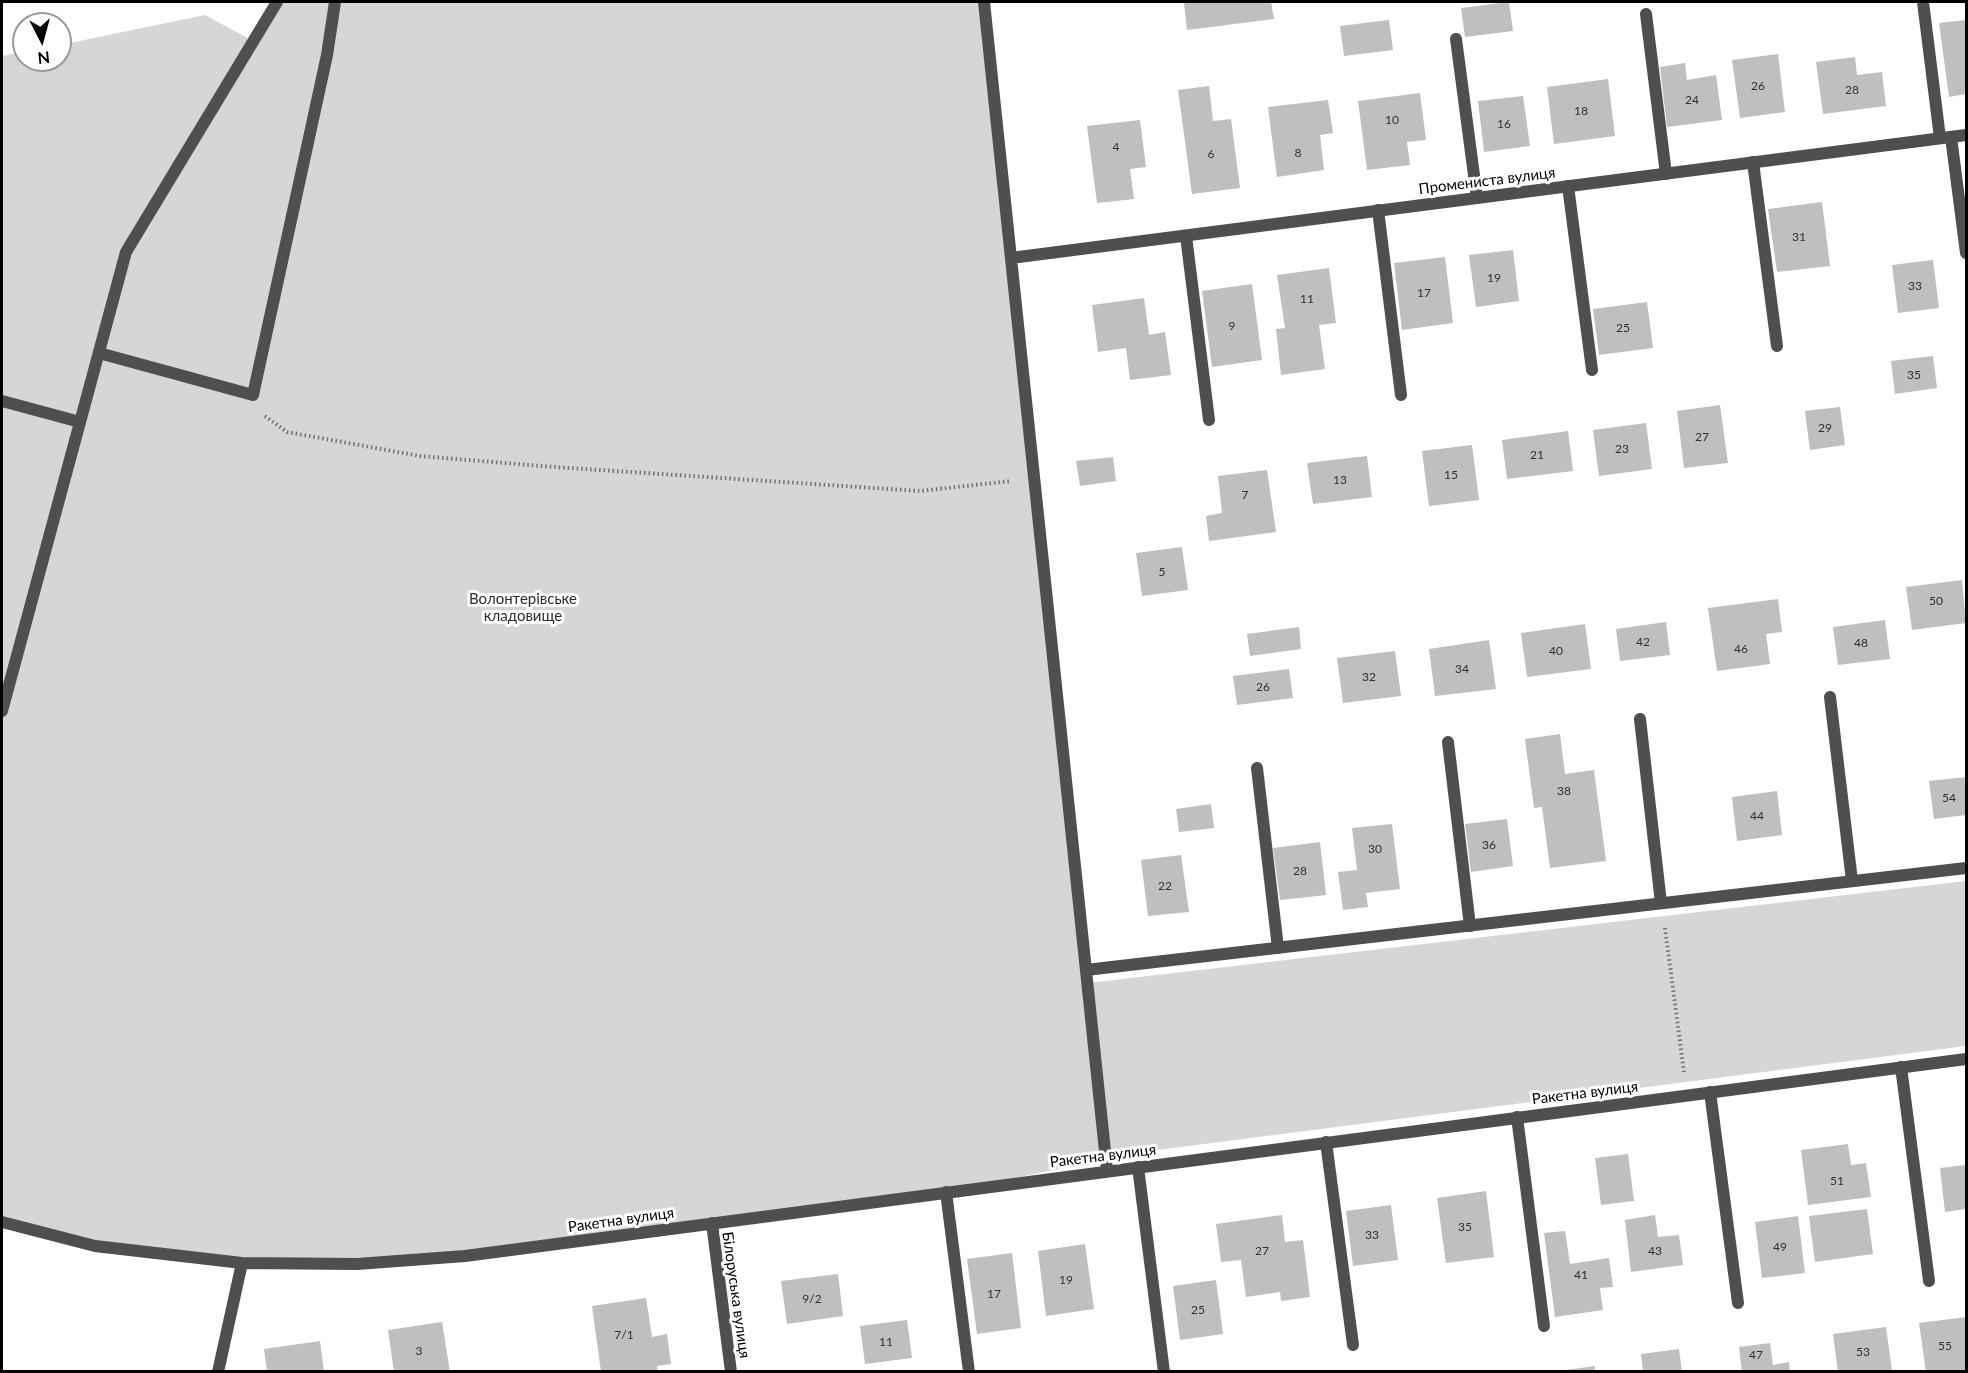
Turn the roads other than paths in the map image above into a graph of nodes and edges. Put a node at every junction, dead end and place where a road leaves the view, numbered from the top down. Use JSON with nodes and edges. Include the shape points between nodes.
{"nodes":[{"id":1,"x":277,"y":2,"type":"edge"},
{"id":2,"x":335,"y":2,"type":"edge"},
{"id":3,"x":984,"y":2,"type":"edge"},
{"id":4,"x":1923,"y":2,"type":"edge"},
{"id":5,"x":1646,"y":14,"type":"dead end"},
{"id":6,"x":1456,"y":39,"type":"dead end"},
{"id":7,"x":1966,"y":135,"type":"edge"},
{"id":8,"x":1946,"y":137,"type":"junction"},
{"id":9,"x":1753,"y":162,"type":"junction"},
{"id":10,"x":1666,"y":174,"type":"junction"},
{"id":11,"x":1568,"y":186,"type":"junction"},
{"id":12,"x":1477,"y":198,"type":"junction"},
{"id":13,"x":1378,"y":210,"type":"junction"},
{"id":14,"x":1186,"y":236,"type":"junction"},
{"id":15,"x":1966,"y":253,"type":"edge"},
{"id":16,"x":1011,"y":258,"type":"junction"},
{"id":17,"x":1777,"y":346,"type":"dead end"},
{"id":18,"x":99,"y":353,"type":"junction"},
{"id":19,"x":1592,"y":370,"type":"dead end"},
{"id":20,"x":1401,"y":395,"type":"dead end"},
{"id":21,"x":2,"y":401,"type":"edge"},
{"id":22,"x":1209,"y":420,"type":"dead end"},
{"id":23,"x":80,"y":422,"type":"junction"},
{"id":24,"x":1830,"y":697,"type":"dead end"},
{"id":25,"x":2,"y":711,"type":"edge"},
{"id":26,"x":1640,"y":719,"type":"dead end"},
{"id":27,"x":1448,"y":742,"type":"dead end"},
{"id":28,"x":1257,"y":768,"type":"dead end"},
{"id":29,"x":1966,"y":868,"type":"edge"},
{"id":30,"x":1852,"y":881,"type":"junction"},
{"id":31,"x":1661,"y":903,"type":"junction"},
{"id":32,"x":1470,"y":926,"type":"junction"},
{"id":33,"x":1278,"y":948,"type":"junction"},
{"id":34,"x":1086,"y":970,"type":"junction"},
{"id":35,"x":1966,"y":1059,"type":"edge"},
{"id":36,"x":1901,"y":1067,"type":"junction"},
{"id":37,"x":1710,"y":1092,"type":"junction"},
{"id":38,"x":1517,"y":1117,"type":"junction"},
{"id":39,"x":1326,"y":1142,"type":"junction"},
{"id":40,"x":1138,"y":1167,"type":"junction"},
{"id":41,"x":1107,"y":1170,"type":"junction"},
{"id":42,"x":946,"y":1192,"type":"junction"},
{"id":43,"x":2,"y":1222,"type":"edge"},
{"id":44,"x":712,"y":1223,"type":"junction"},
{"id":45,"x":242,"y":1263,"type":"junction"},
{"id":46,"x":1929,"y":1281,"type":"dead end"},
{"id":47,"x":1738,"y":1302,"type":"dead end"},
{"id":48,"x":1544,"y":1326,"type":"dead end"},
{"id":49,"x":1353,"y":1346,"type":"dead end"},
{"id":50,"x":218,"y":1371,"type":"edge"},
{"id":51,"x":731,"y":1371,"type":"edge"},
{"id":52,"x":969,"y":1371,"type":"edge"},
{"id":53,"x":1164,"y":1371,"type":"edge"}],
"edges":[{"from":1,"to":18,"type":"street","via":[[126,252]]},
{"from":2,"to":18,"type":"street","via":[[327,55],[253,394]]},
{"from":3,"to":16,"type":"street"},
{"from":4,"to":8,"type":"street"},
{"from":5,"to":10,"type":"street"},
{"from":6,"to":12,"type":"street"},
{"from":7,"to":8,"type":"street","name":"Промениста вулиця"},
{"from":8,"to":9,"type":"street","name":"Промениста вулиця"},
{"from":8,"to":15,"type":"street"},
{"from":9,"to":10,"type":"street","name":"Промениста вулиця"},
{"from":9,"to":17,"type":"street"},
{"from":10,"to":11,"type":"street","name":"Промениста вулиця"},
{"from":11,"to":12,"type":"street","name":"Промениста вулиця"},
{"from":11,"to":19,"type":"street"},
{"from":12,"to":13,"type":"street","name":"Промениста вулиця"},
{"from":13,"to":14,"type":"street","name":"Промениста вулиця"},
{"from":13,"to":20,"type":"street"},
{"from":14,"to":16,"type":"street","name":"Промениста вулиця"},
{"from":14,"to":22,"type":"street"},
{"from":16,"to":34,"type":"street"},
{"from":18,"to":23,"type":"street"},
{"from":21,"to":23,"type":"street"},
{"from":23,"to":25,"type":"street"},
{"from":24,"to":30,"type":"street"},
{"from":26,"to":31,"type":"street"},
{"from":27,"to":32,"type":"street"},
{"from":28,"to":33,"type":"street"},
{"from":29,"to":30,"type":"street"},
{"from":30,"to":31,"type":"street"},
{"from":31,"to":32,"type":"street"},
{"from":32,"to":33,"type":"street"},
{"from":33,"to":34,"type":"street"},
{"from":34,"to":41,"type":"street"},
{"from":35,"to":36,"type":"street","name":"Ракетна вулиця"},
{"from":36,"to":37,"type":"street","name":"Ракетна вулиця"},
{"from":36,"to":46,"type":"street"},
{"from":37,"to":38,"type":"street","name":"Ракетна вулиця"},
{"from":37,"to":47,"type":"street"},
{"from":38,"to":39,"type":"street","name":"Ракетна вулиця"},
{"from":38,"to":48,"type":"street"},
{"from":39,"to":40,"type":"street","name":"Ракетна вулиця"},
{"from":39,"to":49,"type":"street"},
{"from":40,"to":41,"type":"street","name":"Ракетна вулиця"},
{"from":40,"to":53,"type":"street"},
{"from":41,"to":42,"type":"street","name":"Ракетна вулиця"},
{"from":42,"to":44,"type":"street","name":"Ракетна вулиця"},
{"from":42,"to":52,"type":"street"},
{"from":43,"to":45,"type":"street","name":"Ракетна вулиця","via":[[95,1246]]},
{"from":44,"to":45,"type":"street","name":"Ракетна вулиця","via":[[465,1256],[357,1264]]},
{"from":44,"to":51,"type":"street","name":"Білоруська вулиця"},
{"from":45,"to":50,"type":"street"}]}
